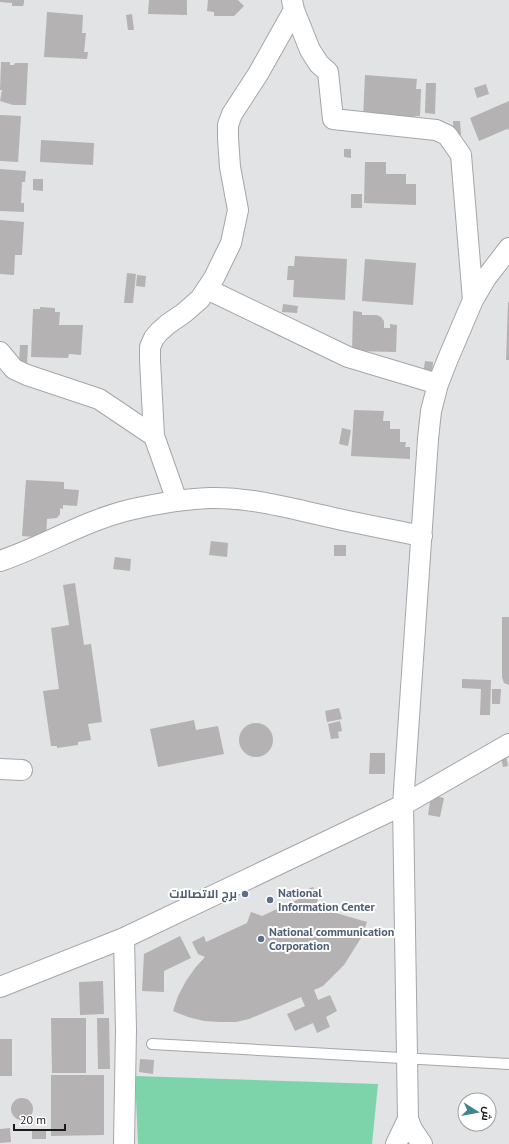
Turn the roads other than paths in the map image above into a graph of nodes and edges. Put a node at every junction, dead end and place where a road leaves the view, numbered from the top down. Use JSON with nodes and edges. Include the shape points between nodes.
{"nodes":[{"id":1,"x":293,"y":5,"type":"edge"},
{"id":2,"x":509,"y":248,"type":"edge"},
{"id":3,"x":207,"y":289,"type":"junction"},
{"id":4,"x":473,"y":300,"type":"junction"},
{"id":5,"x":0,"y":352,"type":"edge"},
{"id":6,"x":438,"y":384,"type":"junction"},
{"id":7,"x":154,"y":436,"type":"junction"},
{"id":8,"x":177,"y":501,"type":"junction"},
{"id":9,"x":422,"y":536,"type":"junction"},
{"id":10,"x":0,"y":561,"type":"edge"},
{"id":11,"x":509,"y":744,"type":"edge"},
{"id":12,"x":0,"y":769,"type":"edge"},
{"id":13,"x":22,"y":770,"type":"dead end"},
{"id":14,"x":403,"y":805,"type":"junction"},
{"id":15,"x":124,"y":938,"type":"junction"},
{"id":16,"x":0,"y":987,"type":"edge"},
{"id":17,"x":152,"y":1044,"type":"dead end"},
{"id":18,"x":407,"y":1058,"type":"junction"},
{"id":19,"x":509,"y":1064,"type":"edge"},
{"id":20,"x":408,"y":1119,"type":"junction"},
{"id":21,"x":124,"y":1144,"type":"edge"},
{"id":22,"x":396,"y":1144,"type":"edge"},
{"id":23,"x":422,"y":1144,"type":"edge"}],
"edges":[{"from":1,"to":3,"type":"street","via":[[258,74],[232,114],[228,125],[230,166],[238,210],[231,243]]},
{"from":1,"to":4,"type":"street","via":[[310,50],[328,72],[333,119],[436,130],[447,135],[461,155]]},
{"from":2,"to":4,"type":"street"},
{"from":3,"to":6,"type":"street","via":[[348,357]]},
{"from":3,"to":7,"type":"street","via":[[200,299],[159,332],[150,347]]},
{"from":4,"to":6,"type":"street"},
{"from":5,"to":7,"type":"street","via":[[14,369],[99,399]]},
{"from":6,"to":9,"type":"street","via":[[431,411]]},
{"from":7,"to":8,"type":"street"},
{"from":8,"to":9,"type":"street","via":[[211,498],[245,500]]},
{"from":8,"to":10,"type":"street","via":[[129,510],[90,522]]},
{"from":9,"to":14,"type":"street"},
{"from":11,"to":14,"type":"street"},
{"from":12,"to":13,"type":"street"},
{"from":14,"to":15,"type":"street"},
{"from":14,"to":18,"type":"street"},
{"from":15,"to":16,"type":"street"},
{"from":15,"to":21,"type":"street"},
{"from":17,"to":18,"type":"lane"},
{"from":18,"to":19,"type":"lane"},
{"from":18,"to":20,"type":"street"},
{"from":20,"to":22,"type":"street"},
{"from":20,"to":23,"type":"street"}]}
